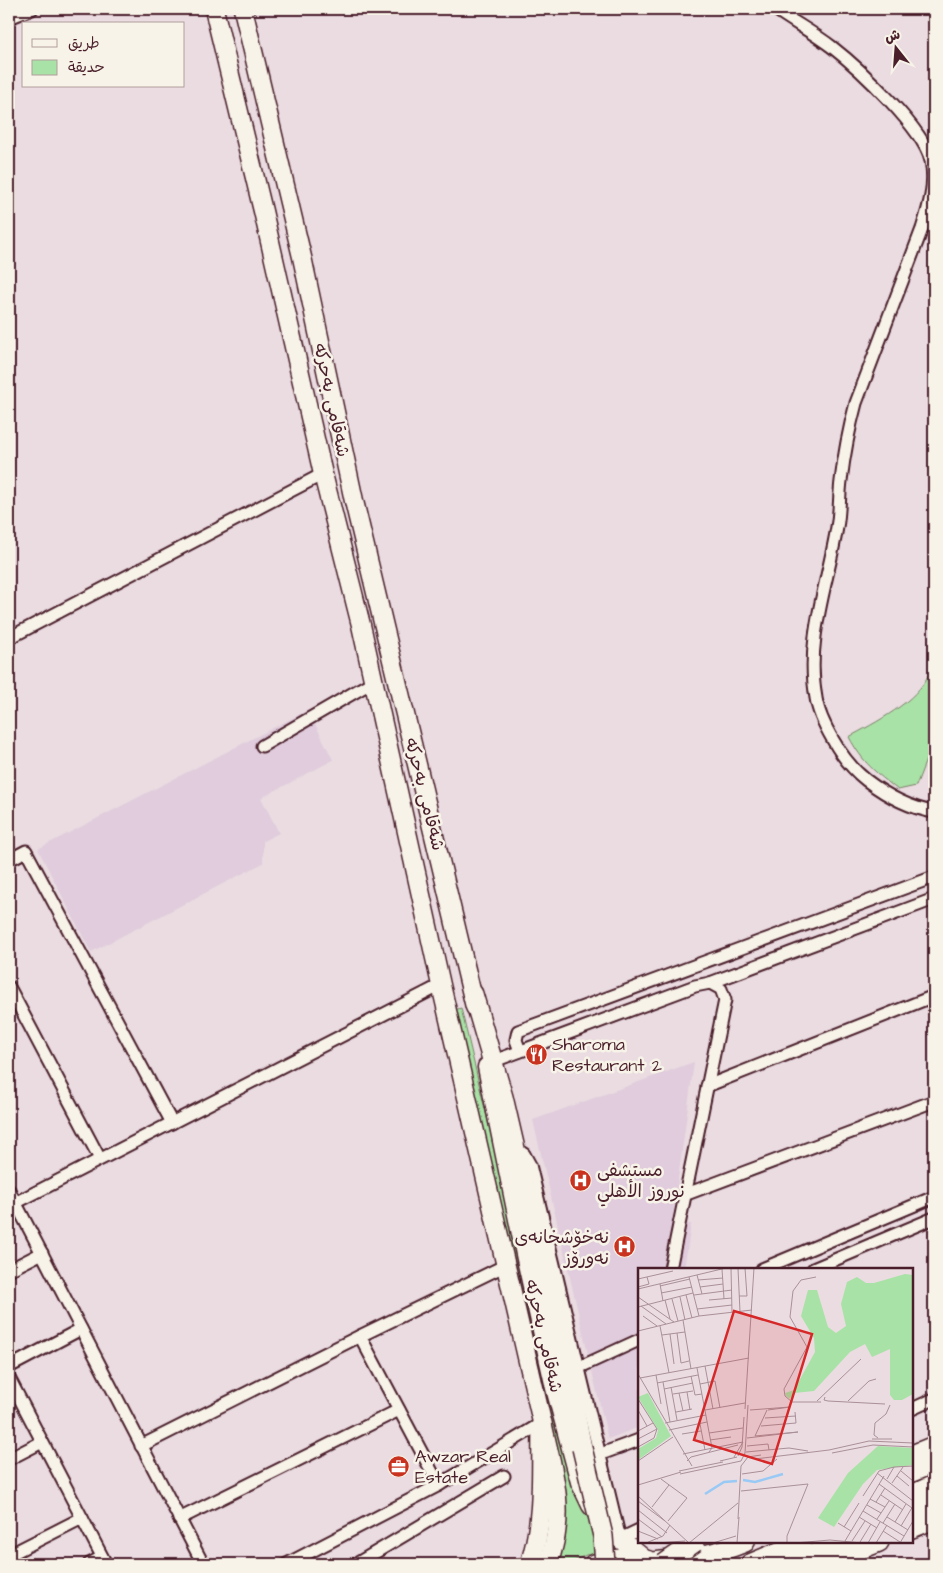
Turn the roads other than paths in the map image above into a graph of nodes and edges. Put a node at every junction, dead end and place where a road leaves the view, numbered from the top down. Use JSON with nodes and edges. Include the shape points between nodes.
{"nodes":[{"id":1,"x":32,"y":9,"type":"edge"},
{"id":2,"x":214,"y":9,"type":"edge"},
{"id":3,"x":243,"y":9,"type":"edge"},
{"id":4,"x":775,"y":9,"type":"edge"},
{"id":5,"x":9,"y":18,"type":"edge"},
{"id":6,"x":323,"y":474,"type":"junction"},
{"id":7,"x":9,"y":638,"type":"edge"},
{"id":8,"x":374,"y":681,"type":"junction"},
{"id":9,"x":262,"y":746,"type":"dead end"},
{"id":10,"x":934,"y":812,"type":"edge"},
{"id":11,"x":9,"y":860,"type":"edge"},
{"id":12,"x":934,"y":877,"type":"edge"},
{"id":13,"x":934,"y":899,"type":"edge"},
{"id":14,"x":710,"y":983,"type":"junction"},
{"id":15,"x":441,"y":985,"type":"junction"},
{"id":16,"x":9,"y":988,"type":"edge"},
{"id":17,"x":473,"y":994,"type":"junction"},
{"id":18,"x":934,"y":996,"type":"edge"},
{"id":19,"x":520,"y":1051,"type":"junction"},
{"id":20,"x":494,"y":1061,"type":"junction"},
{"id":21,"x":707,"y":1086,"type":"junction"},
{"id":22,"x":933,"y":1104,"type":"edge"},
{"id":23,"x":172,"y":1123,"type":"junction"},
{"id":24,"x":515,"y":1149,"type":"junction"},
{"id":25,"x":100,"y":1159,"type":"junction"},
{"id":26,"x":9,"y":1190,"type":"edge"},
{"id":27,"x":684,"y":1195,"type":"junction"},
{"id":28,"x":934,"y":1197,"type":"edge"},
{"id":29,"x":15,"y":1203,"type":"junction"},
{"id":30,"x":934,"y":1218,"type":"edge"},
{"id":31,"x":42,"y":1253,"type":"junction"},
{"id":32,"x":506,"y":1265,"type":"junction"},
{"id":33,"x":670,"y":1268,"type":"edge"},
{"id":34,"x":764,"y":1268,"type":"edge"},
{"id":35,"x":815,"y":1268,"type":"edge"},
{"id":36,"x":9,"y":1270,"type":"edge"},
{"id":37,"x":81,"y":1329,"type":"junction"},
{"id":38,"x":360,"y":1336,"type":"junction"},
{"id":39,"x":638,"y":1340,"type":"edge"},
{"id":40,"x":9,"y":1367,"type":"edge"},
{"id":41,"x":580,"y":1367,"type":"junction"},
{"id":42,"x":9,"y":1378,"type":"edge"},
{"id":43,"x":934,"y":1399,"type":"edge"},
{"id":44,"x":913,"y":1409,"type":"edge"},
{"id":45,"x":399,"y":1410,"type":"junction"},
{"id":46,"x":542,"y":1423,"type":"junction"},
{"id":47,"x":638,"y":1440,"type":"edge"},
{"id":48,"x":42,"y":1442,"type":"junction"},
{"id":49,"x":141,"y":1446,"type":"junction"},
{"id":50,"x":934,"y":1446,"type":"edge"},
{"id":51,"x":601,"y":1454,"type":"junction"},
{"id":52,"x":913,"y":1455,"type":"edge"},
{"id":53,"x":9,"y":1459,"type":"edge"},
{"id":54,"x":934,"y":1463,"type":"edge"},
{"id":55,"x":913,"y":1472,"type":"edge"},
{"id":56,"x":504,"y":1476,"type":"dead end"},
{"id":57,"x":439,"y":1485,"type":"junction"},
{"id":58,"x":934,"y":1485,"type":"edge"},
{"id":59,"x":913,"y":1495,"type":"edge"},
{"id":60,"x":934,"y":1503,"type":"edge"},
{"id":61,"x":913,"y":1513,"type":"edge"},
{"id":62,"x":82,"y":1518,"type":"junction"},
{"id":63,"x":179,"y":1519,"type":"junction"},
{"id":64,"x":934,"y":1519,"type":"edge"},
{"id":65,"x":913,"y":1528,"type":"edge"},
{"id":66,"x":638,"y":1530,"type":"edge"},
{"id":67,"x":620,"y":1539,"type":"junction"},
{"id":68,"x":693,"y":1543,"type":"edge"},
{"id":69,"x":800,"y":1543,"type":"edge"},
{"id":70,"x":841,"y":1543,"type":"edge"},
{"id":71,"x":876,"y":1543,"type":"edge"},
{"id":72,"x":740,"y":1544,"type":"edge"},
{"id":73,"x":9,"y":1556,"type":"edge"},
{"id":74,"x":104,"y":1561,"type":"edge"},
{"id":75,"x":655,"y":1562,"type":"edge"},
{"id":76,"x":89,"y":1564,"type":"edge"},
{"id":77,"x":203,"y":1564,"type":"edge"},
{"id":78,"x":287,"y":1564,"type":"edge"},
{"id":79,"x":356,"y":1564,"type":"edge"},
{"id":80,"x":530,"y":1564,"type":"edge"},
{"id":81,"x":549,"y":1564,"type":"edge"},
{"id":82,"x":593,"y":1564,"type":"edge"},
{"id":83,"x":605,"y":1564,"type":"edge"},
{"id":84,"x":714,"y":1564,"type":"edge"},
{"id":85,"x":750,"y":1564,"type":"edge"},
{"id":86,"x":789,"y":1564,"type":"edge"},
{"id":87,"x":824,"y":1564,"type":"edge"}],
"edges":[{"from":1,"to":5,"type":"street"},
{"from":2,"to":6,"type":"main road","name":"شەقامی بەحرکە"},
{"from":3,"to":17,"type":"main road","name":"شەقامی بەحرکە","via":[[302,257],[354,501]]},
{"from":4,"to":10,"type":"street","via":[[831,46],[860,72],[908,121],[924,143],[931,160],[931,199],[922,229],[849,429],[838,525],[816,629],[814,668],[816,699],[843,757],[857,773],[884,793]]},
{"from":6,"to":7,"type":"street"},
{"from":6,"to":8,"type":"main road","name":"شەقامی بەحرکە"},
{"from":8,"to":9,"type":"street"},
{"from":8,"to":15,"type":"main road","name":"شەقامی بەحرکە"},
{"from":11,"to":23,"type":"street","via":[[26,851]]},
{"from":12,"to":19,"type":"street","via":[[518,1031],[516,1040]]},
{"from":13,"to":14,"type":"street"},
{"from":14,"to":19,"type":"street"},
{"from":14,"to":21,"type":"street","via":[[721,989],[724,1000]]},
{"from":15,"to":23,"type":"street"},
{"from":15,"to":32,"type":"main road","name":"شەقامی بەحرکە"},
{"from":16,"to":25,"type":"street"},
{"from":17,"to":20,"type":"highway"},
{"from":17,"to":67,"type":"main road","name":"شەقامی بەحرکە","via":[[526,1259],[580,1482],[591,1505]]},
{"from":18,"to":21,"type":"street"},
{"from":19,"to":20,"type":"street"},
{"from":20,"to":24,"type":"highway"},
{"from":21,"to":27,"type":"street"},
{"from":22,"to":27,"type":"street"},
{"from":23,"to":25,"type":"street"},
{"from":24,"to":41,"type":"street","via":[[524,1154],[530,1164]]},
{"from":24,"to":83,"type":"highway","bridge":true,"via":[[603,1536]]},
{"from":25,"to":29,"type":"street"},
{"from":26,"to":29,"type":"street"},
{"from":27,"to":33,"type":"street"},
{"from":28,"to":34,"type":"street"},
{"from":29,"to":31,"type":"street"},
{"from":30,"to":35,"type":"street"},
{"from":31,"to":36,"type":"street"},
{"from":31,"to":37,"type":"street"},
{"from":32,"to":38,"type":"street"},
{"from":32,"to":46,"type":"main road","name":"شەقامی بەحرکە"},
{"from":37,"to":40,"type":"street"},
{"from":37,"to":49,"type":"street"},
{"from":38,"to":45,"type":"street"},
{"from":38,"to":49,"type":"street"},
{"from":39,"to":41,"type":"street"},
{"from":41,"to":51,"type":"street"},
{"from":42,"to":48,"type":"street"},
{"from":43,"to":44,"type":"street"},
{"from":45,"to":57,"type":"street"},
{"from":45,"to":63,"type":"street"},
{"from":46,"to":57,"type":"street"},
{"from":46,"to":80,"type":"highway","via":[[540,1520]]},
{"from":46,"to":81,"type":"main road","name":"شەقامی بەحرکە","via":[[558,1509]]},
{"from":47,"to":51,"type":"street"},
{"from":48,"to":53,"type":"street"},
{"from":48,"to":62,"type":"street"},
{"from":49,"to":63,"type":"street"},
{"from":50,"to":52,"type":"highway"},
{"from":51,"to":67,"type":"street"},
{"from":54,"to":55,"type":"highway"},
{"from":56,"to":79,"type":"street"},
{"from":57,"to":78,"type":"street"},
{"from":58,"to":59,"type":"highway"},
{"from":60,"to":61,"type":"highway"},
{"from":62,"to":73,"type":"street"},
{"from":62,"to":74,"type":"street"},
{"from":63,"to":77,"type":"street"},
{"from":64,"to":65,"type":"highway"},
{"from":66,"to":67,"type":"street"},
{"from":67,"to":75,"type":"main road","name":"شەقامی بەحرکە"},
{"from":68,"to":75,"type":"highway","bridge":true},
{"from":69,"to":85,"type":"highway"},
{"from":70,"to":86,"type":"highway"},
{"from":71,"to":87,"type":"highway"},
{"from":72,"to":75,"type":"highway","via":[[706,1556]]},
{"from":72,"to":84,"type":"highway","via":[[720,1556]]},
{"from":74,"to":76,"type":"street"},
{"from":75,"to":82,"type":"main road","via":[[618,1559]]}]}
